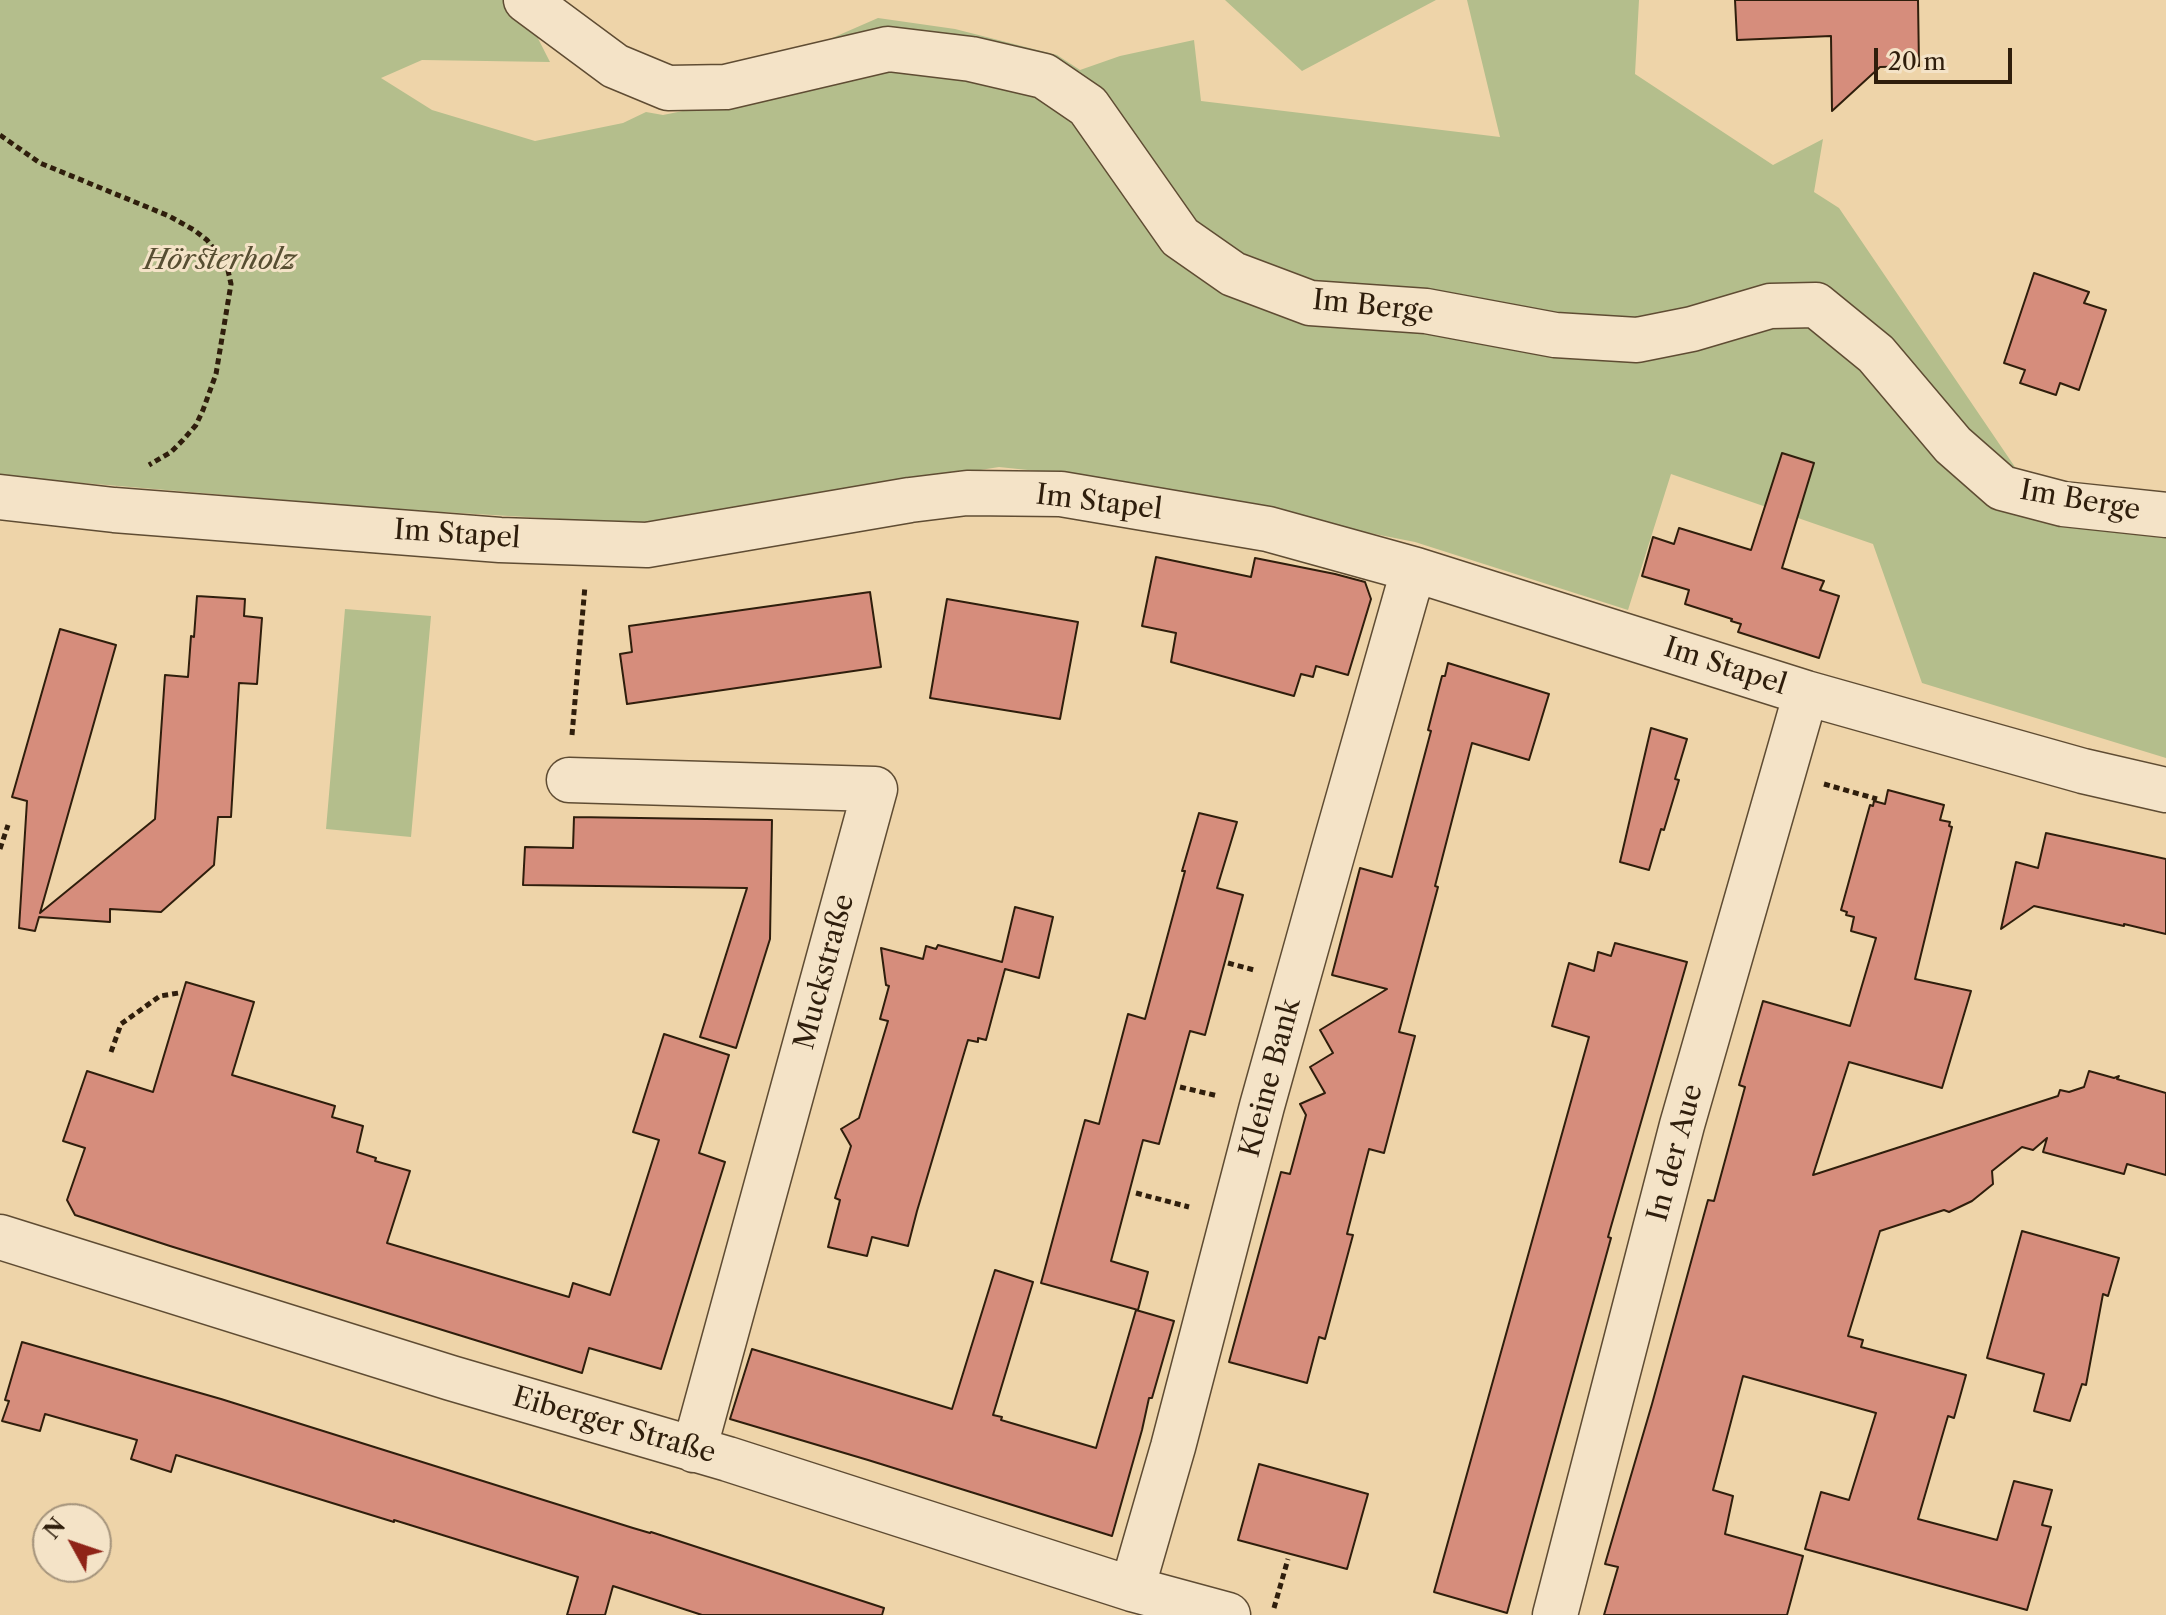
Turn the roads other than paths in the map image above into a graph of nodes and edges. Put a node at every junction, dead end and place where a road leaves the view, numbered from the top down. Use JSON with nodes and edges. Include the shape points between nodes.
{"nodes":[{"id":1,"x":526,"y":0,"type":"edge"},
{"id":2,"x":0,"y":497,"type":"edge"},
{"id":3,"x":2166,"y":515,"type":"edge"},
{"id":4,"x":1416,"y":570,"type":"junction"},
{"id":5,"x":1806,"y":693,"type":"junction"},
{"id":6,"x":569,"y":780,"type":"road end"},
{"id":7,"x":2166,"y":790,"type":"edge"},
{"id":8,"x":0,"y":1237,"type":"edge"},
{"id":9,"x":694,"y":1450,"type":"junction"},
{"id":10,"x":1132,"y":1589,"type":"junction"},
{"id":11,"x":1228,"y":1615,"type":"edge"},
{"id":12,"x":1555,"y":1615,"type":"edge"}],
"edges":[{"from":1,"to":3,"type":"street","name":"Im Berge","via":[[615,66],[668,88],[726,87],[888,49],[971,59],[1044,76],[1088,106],[1180,237],[1233,274],[1310,303],[1426,311],[1555,335],[1637,340],[1770,306],[1816,305],[1876,354],[1953,445],[2002,488],[2063,504]]},
{"from":2,"to":4,"type":"street","name":"Im Stapel","via":[[500,540],[647,545],[910,500],[967,493],[1061,494],[1268,529]]},
{"from":4,"to":5,"type":"street","name":"Im Stapel"},
{"from":4,"to":10,"type":"street","name":"Kleine Bank","via":[[1329,865]]},
{"from":5,"to":7,"type":"street","name":"Im Stapel"},
{"from":5,"to":12,"type":"street","name":"In der Aue","via":[[1682,1125]]},
{"from":6,"to":9,"type":"street","name":"Muckstraße","via":[[875,789]]},
{"from":8,"to":9,"type":"street","name":"Eiberger Straße"},
{"from":9,"to":10,"type":"street","name":"Eiberger Straße"},
{"from":10,"to":11,"type":"street","name":"Eiberger Straße"}]}
